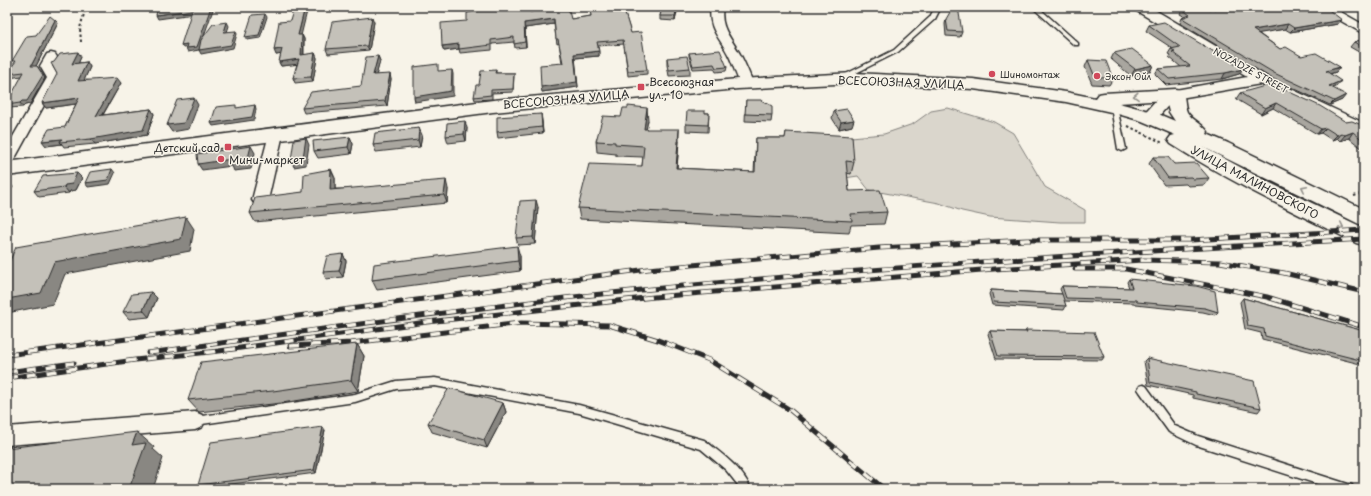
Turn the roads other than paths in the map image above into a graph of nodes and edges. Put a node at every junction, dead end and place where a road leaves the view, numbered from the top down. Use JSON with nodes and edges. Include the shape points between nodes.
{"nodes":[{"id":1,"x":717,"y":7,"type":"edge"},
{"id":2,"x":938,"y":7,"type":"edge"},
{"id":3,"x":1035,"y":7,"type":"edge"},
{"id":4,"x":1140,"y":7,"type":"edge"},
{"id":5,"x":1324,"y":7,"type":"edge"},
{"id":6,"x":1364,"y":30,"type":"edge"},
{"id":7,"x":1076,"y":44,"type":"dead end"},
{"id":8,"x":51,"y":58,"type":"dead end"},
{"id":9,"x":839,"y":79,"type":"junction"},
{"id":10,"x":1261,"y":79,"type":"junction"},
{"id":11,"x":747,"y":83,"type":"junction"},
{"id":12,"x":1175,"y":94,"type":"junction"},
{"id":13,"x":1066,"y":96,"type":"junction"},
{"id":14,"x":1114,"y":107,"type":"junction"},
{"id":15,"x":1149,"y":117,"type":"junction"},
{"id":16,"x":1364,"y":128,"type":"edge"},
{"id":17,"x":276,"y":134,"type":"junction"},
{"id":18,"x":1222,"y":147,"type":"junction"},
{"id":19,"x":1122,"y":149,"type":"dead end"},
{"id":20,"x":7,"y":160,"type":"edge"},
{"id":21,"x":7,"y":169,"type":"edge"},
{"id":22,"x":260,"y":200,"type":"edge"},
{"id":23,"x":1364,"y":218,"type":"edge"},
{"id":24,"x":1364,"y":237,"type":"edge"},
{"id":25,"x":1143,"y":389,"type":"dead end"},
{"id":26,"x":195,"y":421,"type":"joint"},
{"id":27,"x":7,"y":436,"type":"edge"},
{"id":28,"x":746,"y":489,"type":"edge"},
{"id":29,"x":1348,"y":489,"type":"edge"}],
"edges":[{"from":1,"to":11,"type":"street","via":[[714,16],[720,32],[734,53]]},
{"from":2,"to":9,"type":"lane","via":[[934,18],[896,51]]},
{"from":3,"to":7,"type":"lane"},
{"from":4,"to":10,"type":"street","name":"NOZADZE STREET"},
{"from":5,"to":6,"type":"street"},
{"from":8,"to":20,"type":"street","via":[[46,66],[53,78]]},
{"from":9,"to":11,"type":"highway","name":"ВСЕСОЮЗНАЯ УЛИЦА"},
{"from":9,"to":13,"type":"highway","name":"ВСЕСОЮЗНАЯ УЛИЦА","via":[[973,84]]},
{"from":10,"to":12,"type":"street"},
{"from":10,"to":16,"type":"street","name":"NOZADZE STREET"},
{"from":11,"to":17,"type":"highway","name":"ВСЕСОЮЗНАЯ УЛИЦА","via":[[493,106]]},
{"from":12,"to":13,"type":"highway","one_way":true,"via":[[1104,98]]},
{"from":12,"to":15,"type":"street"},
{"from":12,"to":18,"type":"highway","via":[[1177,113]]},
{"from":13,"to":14,"type":"highway","name":"ВСЕСОЮЗНАЯ УЛИЦА"},
{"from":14,"to":15,"type":"highway","name":"ВСЕСОЮЗНАЯ УЛИЦА"},
{"from":14,"to":19,"type":"lane"},
{"from":15,"to":18,"type":"highway","name":"УЛИЦА МАЛИНОВСКОГО"},
{"from":15,"to":24,"type":"highway","name":"УЛИЦА МАЛИНОВСКОГО","one_way":true,"via":[[1207,158]]},
{"from":17,"to":21,"type":"highway","name":"ВСЕСОЮЗНАЯ УЛИЦА"},
{"from":17,"to":22,"type":"street"},
{"from":23,"to":18,"type":"highway","name":"УЛИЦА МАЛИНОВСКОГО","one_way":true},
{"from":25,"to":29,"type":"lane","via":[[1172,429],[1196,440]]},
{"from":26,"to":27,"type":"street"},
{"from":26,"to":28,"type":"lane","via":[[356,398],[396,385],[435,382],[579,409],[704,445],[730,467]]}]}
